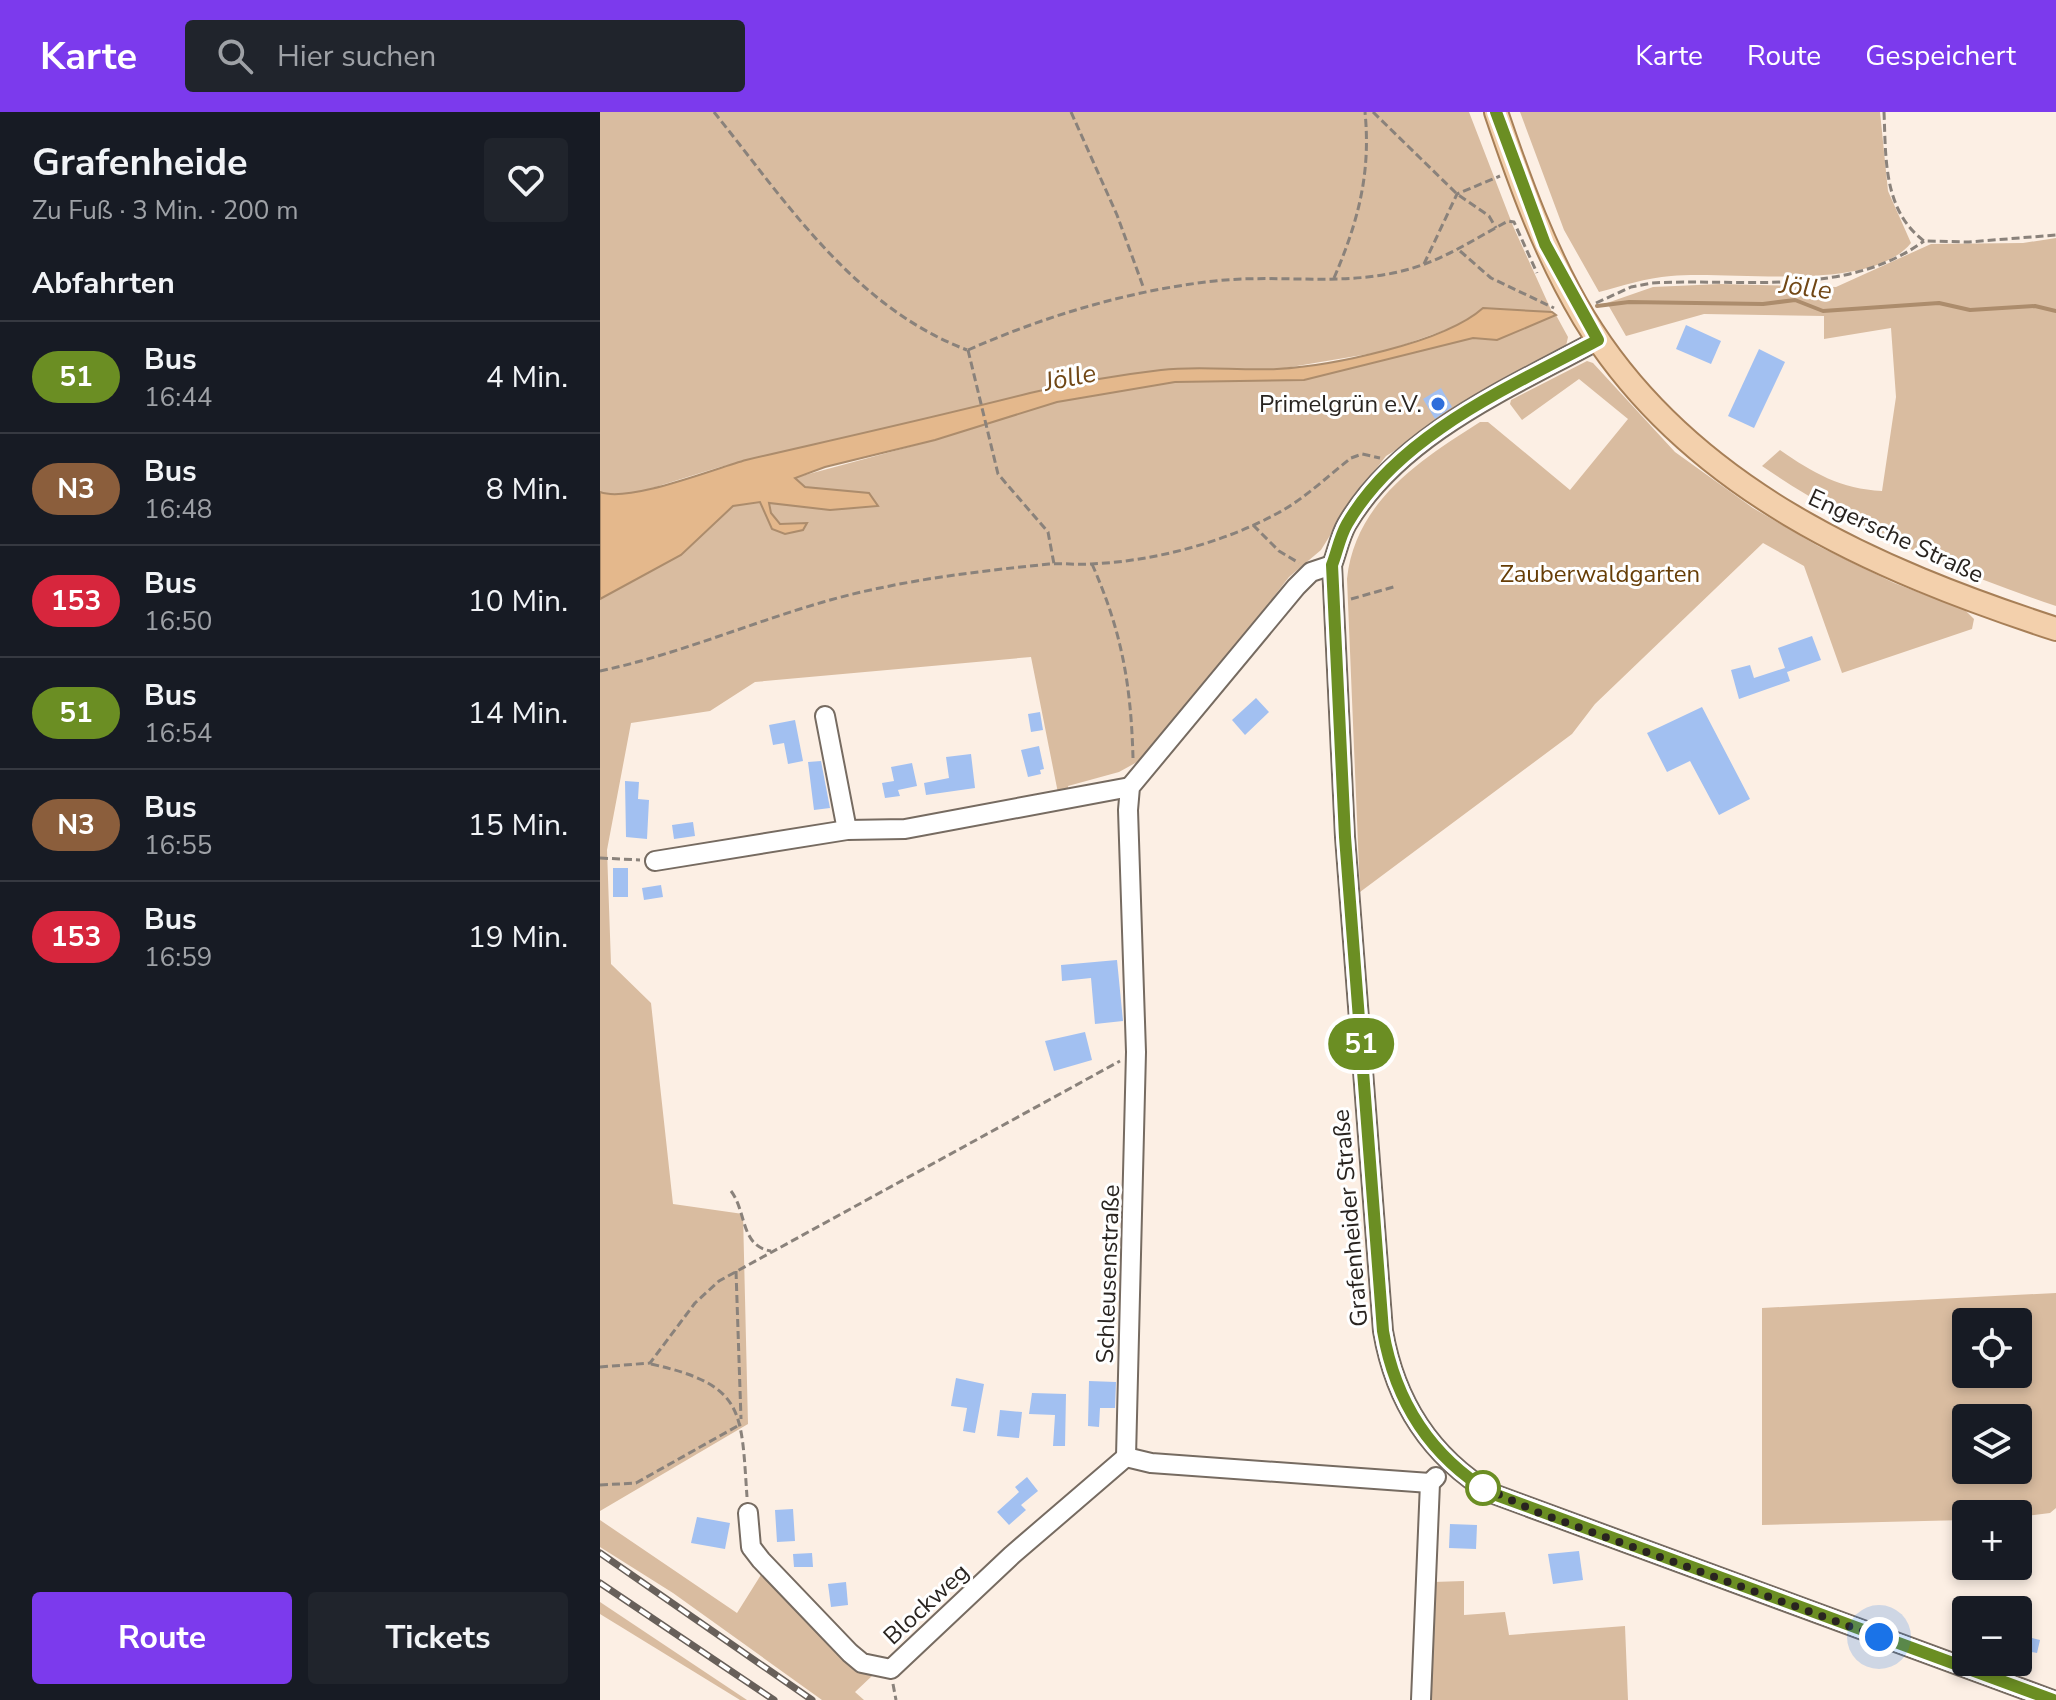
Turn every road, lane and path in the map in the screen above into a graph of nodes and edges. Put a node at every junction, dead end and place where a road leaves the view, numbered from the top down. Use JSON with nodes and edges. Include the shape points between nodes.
{"nodes":[{"id":1,"x":714,"y":112,"type":"edge"},
{"id":2,"x":1071,"y":112,"type":"edge"},
{"id":3,"x":1365,"y":112,"type":"edge"},
{"id":4,"x":1373,"y":112,"type":"edge"},
{"id":5,"x":1496,"y":112,"type":"edge"},
{"id":6,"x":1884,"y":112,"type":"edge"},
{"id":7,"x":1516,"y":170,"type":"junction"},
{"id":8,"x":1457,"y":194,"type":"junction"},
{"id":9,"x":1496,"y":228,"type":"junction"},
{"id":10,"x":2056,"y":235,"type":"edge"},
{"id":11,"x":1924,"y":241,"type":"junction"},
{"id":12,"x":1460,"y":251,"type":"junction"},
{"id":13,"x":1424,"y":264,"type":"junction"},
{"id":14,"x":1333,"y":280,"type":"junction"},
{"id":15,"x":1543,"y":284,"type":"dead end"},
{"id":16,"x":1144,"y":291,"type":"junction"},
{"id":17,"x":1549,"y":296,"type":"dead end"},
{"id":18,"x":1596,"y":303,"type":"dead end"},
{"id":19,"x":1554,"y":308,"type":"dead end"},
{"id":20,"x":1562,"y":315,"type":"dead end"},
{"id":21,"x":1598,"y":340,"type":"junction"},
{"id":22,"x":968,"y":350,"type":"junction"},
{"id":23,"x":1395,"y":464,"type":"junction"},
{"id":24,"x":1253,"y":525,"type":"junction"},
{"id":25,"x":1054,"y":564,"type":"junction"},
{"id":26,"x":1092,"y":564,"type":"junction"},
{"id":27,"x":1332,"y":565,"type":"junction"},
{"id":28,"x":1311,"y":572,"type":"junction"},
{"id":29,"x":1397,"y":586,"type":"dead end"},
{"id":30,"x":1333,"y":607,"type":"junction"},
{"id":31,"x":2056,"y":629,"type":"edge"},
{"id":32,"x":600,"y":671,"type":"edge"},
{"id":33,"x":825,"y":716,"type":"dead end"},
{"id":34,"x":1130,"y":787,"type":"junction"},
{"id":35,"x":847,"y":830,"type":"junction"},
{"id":36,"x":600,"y":858,"type":"edge"},
{"id":37,"x":655,"y":861,"type":"joint"},
{"id":38,"x":1136,"y":1052,"type":"junction"},
{"id":39,"x":731,"y":1191,"type":"dead end"},
{"id":40,"x":771,"y":1251,"type":"junction"},
{"id":41,"x":736,"y":1271,"type":"junction"},
{"id":42,"x":650,"y":1363,"type":"junction"},
{"id":43,"x":600,"y":1367,"type":"edge"},
{"id":44,"x":741,"y":1423,"type":"junction"},
{"id":45,"x":1126,"y":1457,"type":"junction"},
{"id":46,"x":1450,"y":1464,"type":"junction"},
{"id":47,"x":1430,"y":1483,"type":"junction"},
{"id":48,"x":600,"y":1485,"type":"edge"},
{"id":49,"x":748,"y":1513,"type":"joint"},
{"id":50,"x":1421,"y":1700,"type":"edge"},
{"id":51,"x":2053,"y":1700,"type":"edge"}],
"edges":[{"from":1,"to":22,"type":"path","via":[[859,285],[897,315]]},
{"from":2,"to":16,"type":"path"},
{"from":3,"to":14,"type":"path","via":[[1369,151],[1364,195]]},
{"from":4,"to":8,"type":"path"},
{"from":5,"to":7,"type":"main road","name":"Engersche Straße"},
{"from":6,"to":11,"type":"path","via":[[1891,192],[1899,214]]},
{"from":7,"to":8,"type":"path"},
{"from":7,"to":21,"type":"main road","name":"Engersche Straße","via":[[1545,244]]},
{"from":8,"to":9,"type":"path","via":[[1489,216]]},
{"from":8,"to":13,"type":"path"},
{"from":9,"to":12,"type":"path"},
{"from":9,"to":15,"type":"path","via":[[1514,222]]},
{"from":10,"to":11,"type":"path"},
{"from":11,"to":18,"type":"path","via":[[1880,266],[1834,279],[1652,283]]},
{"from":12,"to":13,"type":"path"},
{"from":12,"to":19,"type":"path","via":[[1491,278]]},
{"from":13,"to":14,"type":"path"},
{"from":14,"to":16,"type":"path","via":[[1218,280]]},
{"from":16,"to":22,"type":"path"},
{"from":17,"to":20,"type":"path"},
{"from":21,"to":23,"type":"street","name":"Grafenheider Straße","via":[[1455,420]]},
{"from":21,"to":31,"type":"main road","name":"Engersche Straße","via":[[1651,405],[1708,460],[1761,499],[1898,571]]},
{"from":22,"to":25,"type":"path","via":[[998,474],[1048,532]]},
{"from":23,"to":24,"type":"path","via":[[1373,455],[1351,458],[1280,512]]},
{"from":23,"to":27,"type":"street","name":"Grafenheider Straße","via":[[1345,527]]},
{"from":24,"to":26,"type":"path","via":[[1155,556]]},
{"from":24,"to":28,"type":"path"},
{"from":25,"to":26,"type":"path"},
{"from":25,"to":32,"type":"path","via":[[878,588]]},
{"from":26,"to":34,"type":"path","via":[[1121,641],[1128,676]]},
{"from":27,"to":28,"type":"street"},
{"from":27,"to":30,"type":"street","name":"Grafenheider Straße"},
{"from":28,"to":34,"type":"street"},
{"from":29,"to":30,"type":"path"},
{"from":30,"to":46,"type":"street","name":"Grafenheider Straße","via":[[1383,1331],[1397,1390]]},
{"from":33,"to":35,"type":"street"},
{"from":34,"to":35,"type":"street","via":[[905,829]]},
{"from":34,"to":38,"type":"street","name":"Schleusenstraße"},
{"from":35,"to":37,"type":"street"},
{"from":36,"to":37,"type":"path"},
{"from":38,"to":40,"type":"path"},
{"from":38,"to":45,"type":"street","name":"Schleusenstraße"},
{"from":39,"to":40,"type":"path","via":[[742,1208],[749,1239]]},
{"from":40,"to":41,"type":"path"},
{"from":41,"to":42,"type":"path","via":[[695,1303]]},
{"from":41,"to":44,"type":"path"},
{"from":42,"to":43,"type":"path"},
{"from":42,"to":44,"type":"path","via":[[702,1378],[728,1400]]},
{"from":44,"to":48,"type":"path","via":[[636,1483]]},
{"from":44,"to":49,"type":"path"},
{"from":45,"to":47,"type":"street"},
{"from":45,"to":49,"type":"street","name":"Blockweg","via":[[891,1669],[862,1663],[850,1653],[761,1560],[751,1547]]},
{"from":46,"to":47,"type":"street"},
{"from":46,"to":51,"type":"street","name":"Grafenheider Straße","via":[[1491,1493],[1537,1512]]},
{"from":47,"to":50,"type":"street"}]}
